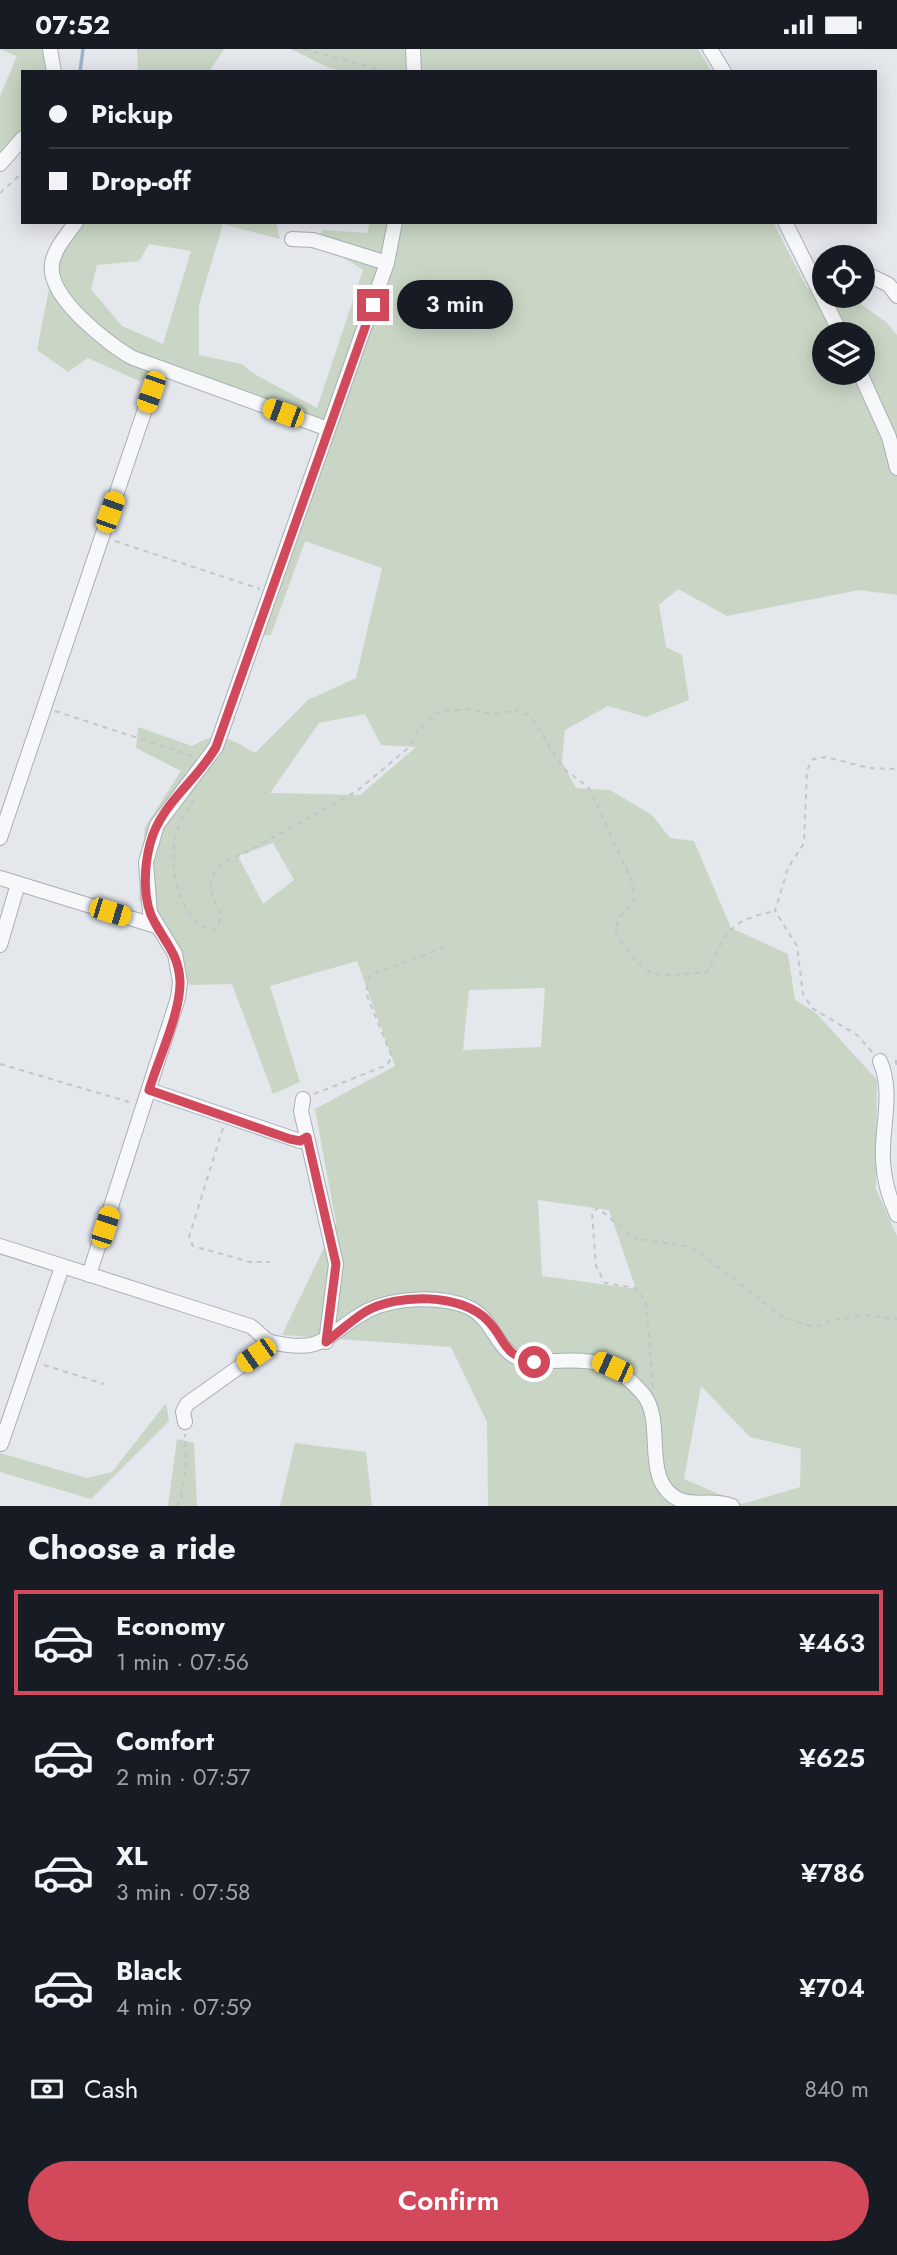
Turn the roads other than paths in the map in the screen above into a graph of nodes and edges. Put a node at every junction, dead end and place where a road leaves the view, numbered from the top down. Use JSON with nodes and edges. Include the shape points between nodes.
{"nodes":[{"id":1,"x":50,"y":49,"type":"edge"},
{"id":2,"x":413,"y":49,"type":"edge"},
{"id":3,"x":710,"y":49,"type":"edge"},
{"id":4,"x":54,"y":70,"type":"edge"},
{"id":5,"x":414,"y":70,"type":"edge"},
{"id":6,"x":723,"y":70,"type":"edge"},
{"id":7,"x":21,"y":140,"type":"edge"},
{"id":8,"x":0,"y":164,"type":"edge"},
{"id":9,"x":75,"y":224,"type":"edge"},
{"id":10,"x":395,"y":224,"type":"edge"},
{"id":11,"x":786,"y":224,"type":"edge"},
{"id":12,"x":292,"y":239,"type":"dead end"},
{"id":13,"x":387,"y":263,"type":"junction"},
{"id":14,"x":812,"y":267,"type":"edge"},
{"id":15,"x":875,"y":278,"type":"edge"},
{"id":16,"x":897,"y":296,"type":"edge"},
{"id":17,"x":159,"y":368,"type":"junction"},
{"id":18,"x":866,"y":385,"type":"edge"},
{"id":19,"x":328,"y":429,"type":"junction"},
{"id":20,"x":897,"y":468,"type":"edge"},
{"id":21,"x":0,"y":838,"type":"edge"},
{"id":22,"x":0,"y":878,"type":"edge"},
{"id":23,"x":18,"y":884,"type":"junction"},
{"id":24,"x":156,"y":926,"type":"junction"},
{"id":25,"x":0,"y":945,"type":"edge"},
{"id":26,"x":880,"y":1061,"type":"road end"},
{"id":27,"x":149,"y":1090,"type":"junction"},
{"id":28,"x":303,"y":1099,"type":"road end"},
{"id":29,"x":307,"y":1137,"type":"junction"},
{"id":30,"x":897,"y":1215,"type":"edge"},
{"id":31,"x":0,"y":1246,"type":"edge"},
{"id":32,"x":62,"y":1266,"type":"junction"},
{"id":33,"x":89,"y":1275,"type":"junction"},
{"id":34,"x":267,"y":1341,"type":"junction"},
{"id":35,"x":326,"y":1342,"type":"junction"},
{"id":36,"x":185,"y":1422,"type":"road end"},
{"id":37,"x":1,"y":1444,"type":"edge"},
{"id":38,"x":732,"y":1506,"type":"edge"}],
"edges":[{"from":1,"to":4,"type":"street"},
{"from":2,"to":5,"type":"street"},
{"from":3,"to":6,"type":"street"},
{"from":7,"to":8,"type":"street"},
{"from":9,"to":17,"type":"street","via":[[52,260],[53,283],[109,345]]},
{"from":10,"to":13,"type":"street"},
{"from":11,"to":14,"type":"street"},
{"from":12,"to":13,"type":"street","via":[[313,240]]},
{"from":13,"to":19,"type":"street"},
{"from":15,"to":16,"type":"street"},
{"from":17,"to":19,"type":"street"},
{"from":17,"to":21,"type":"street"},
{"from":18,"to":20,"type":"street","via":[[889,436]]},
{"from":19,"to":24,"type":"street","via":[[210,759],[175,798],[150,842],[146,894]]},
{"from":22,"to":23,"type":"street"},
{"from":23,"to":24,"type":"street"},
{"from":23,"to":25,"type":"street"},
{"from":24,"to":27,"type":"street","via":[[175,954],[180,982]]},
{"from":26,"to":30,"type":"street","via":[[886,1074],[887,1111],[882,1160]]},
{"from":27,"to":29,"type":"street","via":[[290,1139]]},
{"from":27,"to":33,"type":"street"},
{"from":28,"to":29,"type":"street"},
{"from":29,"to":35,"type":"street","via":[[336,1264]]},
{"from":31,"to":32,"type":"street"},
{"from":32,"to":33,"type":"street"},
{"from":32,"to":37,"type":"street"},
{"from":33,"to":34,"type":"street","via":[[250,1326]]},
{"from":34,"to":35,"type":"street","via":[[305,1346]]},
{"from":34,"to":36,"type":"street","via":[[256,1355],[187,1404]]},
{"from":35,"to":38,"type":"street","via":[[367,1311],[398,1301],[443,1300],[470,1308],[488,1321],[506,1350],[519,1359],[598,1360],[612,1367],[651,1408],[661,1481],[674,1496],[691,1503]]}]}
